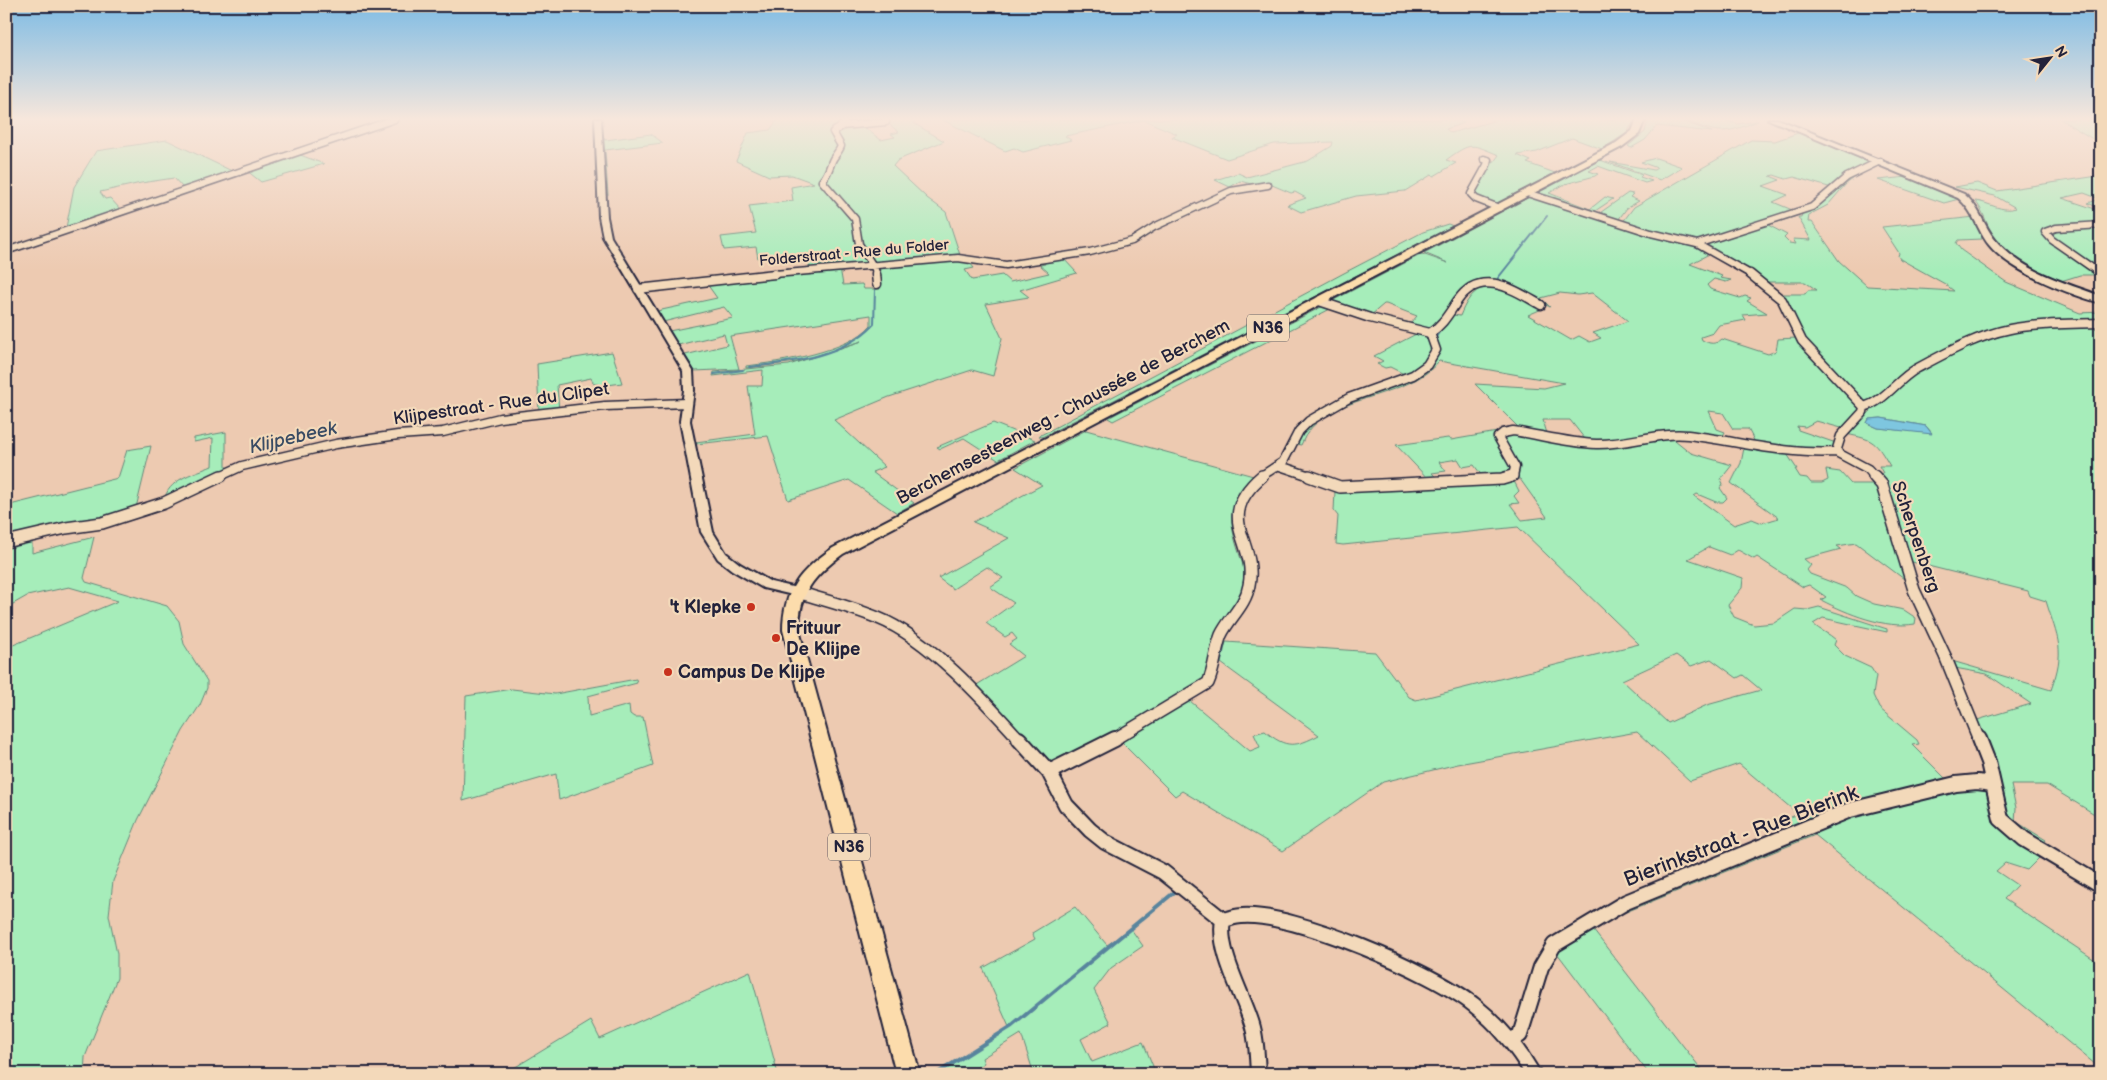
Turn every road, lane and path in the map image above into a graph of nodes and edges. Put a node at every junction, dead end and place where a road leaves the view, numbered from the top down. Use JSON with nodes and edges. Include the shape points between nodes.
{"nodes":[{"id":1,"x":246,"y":169,"type":"edge"},
{"id":2,"x":601,"y":169,"type":"edge"},
{"id":3,"x":830,"y":169,"type":"edge"},
{"id":4,"x":1485,"y":169,"type":"edge"},
{"id":5,"x":1572,"y":169,"type":"edge"},
{"id":6,"x":1863,"y":169,"type":"edge"},
{"id":7,"x":1899,"y":169,"type":"edge"},
{"id":8,"x":1268,"y":185,"type":"dead end"},
{"id":9,"x":1527,"y":193,"type":"junction"},
{"id":10,"x":1499,"y":208,"type":"junction"},
{"id":11,"x":2101,"y":225,"type":"edge"},
{"id":12,"x":1697,"y":244,"type":"junction"},
{"id":13,"x":6,"y":250,"type":"edge"},
{"id":14,"x":873,"y":265,"type":"junction"},
{"id":15,"x":2101,"y":274,"type":"edge"},
{"id":16,"x":878,"y":284,"type":"dead end"},
{"id":17,"x":638,"y":289,"type":"junction"},
{"id":18,"x":1319,"y":300,"type":"junction"},
{"id":19,"x":2101,"y":300,"type":"edge"},
{"id":20,"x":1541,"y":305,"type":"dead end"},
{"id":21,"x":2101,"y":324,"type":"edge"},
{"id":22,"x":1430,"y":333,"type":"junction"},
{"id":23,"x":687,"y":403,"type":"junction"},
{"id":24,"x":1864,"y":407,"type":"junction"},
{"id":25,"x":1836,"y":452,"type":"junction"},
{"id":26,"x":1280,"y":466,"type":"junction"},
{"id":27,"x":6,"y":542,"type":"edge"},
{"id":28,"x":797,"y":592,"type":"junction"},
{"id":29,"x":1049,"y":772,"type":"junction"},
{"id":30,"x":1993,"y":784,"type":"junction"},
{"id":31,"x":2101,"y":885,"type":"edge"},
{"id":32,"x":1223,"y":920,"type":"junction"},
{"id":33,"x":1512,"y":1040,"type":"junction"},
{"id":34,"x":908,"y":1074,"type":"edge"},
{"id":35,"x":1258,"y":1074,"type":"edge"},
{"id":36,"x":1533,"y":1074,"type":"edge"}],
"edges":[{"from":1,"to":13,"type":"street"},
{"from":2,"to":17,"type":"street","via":[[605,230],[609,243]]},
{"from":3,"to":14,"type":"street","via":[[822,180],[855,219],[860,244]]},
{"from":4,"to":10,"type":"street","via":[[1471,194]]},
{"from":5,"to":9,"type":"main road","name":"Berchemsesteenweg - Chaussée de Berchem","number":"N36"},
{"from":6,"to":12,"type":"street","via":[[1847,177],[1812,207]]},
{"from":7,"to":19,"type":"main road","via":[[1961,196],[1977,211],[1992,241],[2006,255],[2036,272]]},
{"from":8,"to":14,"type":"street","name":"Folderstraat - Rue du Folder","via":[[1231,191],[1132,240],[1090,252],[1006,265],[953,258]]},
{"from":9,"to":10,"type":"main road","name":"Berchemsesteenweg - Chaussée de Berchem","number":"N36"},
{"from":9,"to":12,"type":"street","via":[[1651,233]]},
{"from":10,"to":18,"type":"main road","name":"Berchemsesteenweg - Chaussée de Berchem","number":"N36"},
{"from":11,"to":15,"type":"street","via":[[2056,228],[2045,232]]},
{"from":12,"to":24,"type":"street","via":[[1748,272],[1779,296],[1802,340]]},
{"from":14,"to":16,"type":"street"},
{"from":14,"to":17,"type":"street","name":"Folderstraat - Rue du Folder"},
{"from":17,"to":23,"type":"street","via":[[688,371]]},
{"from":18,"to":22,"type":"street","via":[[1370,318]]},
{"from":18,"to":28,"type":"main road","name":"Berchemsesteenweg - Chaussée de Berchem","number":"N36","via":[[838,551],[817,566]]},
{"from":20,"to":22,"type":"street","via":[[1502,285],[1486,282],[1464,292],[1448,316]]},
{"from":21,"to":24,"type":"street","via":[[2016,328],[1966,342],[1900,378],[1871,406]]},
{"from":22,"to":26,"type":"street","via":[[1436,350],[1424,369],[1354,397],[1315,417],[1298,432]]},
{"from":23,"to":27,"type":"street","name":"Klijpestraat - Rue du Clipet","via":[[605,406],[500,418],[443,432],[336,444],[242,466],[160,505],[102,523]]},
{"from":23,"to":28,"type":"street","via":[[685,421],[710,538],[722,556],[745,572],[767,585]]},
{"from":24,"to":25,"type":"street","via":[[1841,436]]},
{"from":25,"to":26,"type":"street","via":[[1746,446],[1687,435],[1657,435],[1597,444],[1507,432],[1499,435],[1498,440],[1512,460],[1515,472],[1510,478],[1340,488]]},
{"from":25,"to":30,"type":"street","name":"Scherpenberg","via":[[1864,466],[1880,482],[1911,582],[1979,738]]},
{"from":26,"to":29,"type":"street","via":[[1257,481],[1240,504],[1240,534],[1250,569],[1250,585],[1222,635],[1208,683],[1098,749]]},
{"from":28,"to":29,"type":"street","via":[[879,618],[911,636],[980,696]]},
{"from":28,"to":34,"type":"main road","number":"N36","via":[[791,613],[793,638]]},
{"from":29,"to":32,"type":"street","via":[[1066,805],[1090,830],[1105,842],[1163,872]]},
{"from":30,"to":31,"type":"street","via":[[1998,811],[2007,825],[2024,839]]},
{"from":30,"to":33,"type":"street","name":"Bierinkstraat - Rue Bierink","via":[[1956,784],[1850,810],[1626,902],[1554,945],[1541,967],[1525,1023],[1520,1034]]},
{"from":32,"to":33,"type":"street","via":[[1236,915],[1283,921],[1416,969],[1462,996]]},
{"from":32,"to":35,"type":"street","via":[[1220,926],[1224,941],[1252,1024]]},
{"from":33,"to":36,"type":"street"}]}
